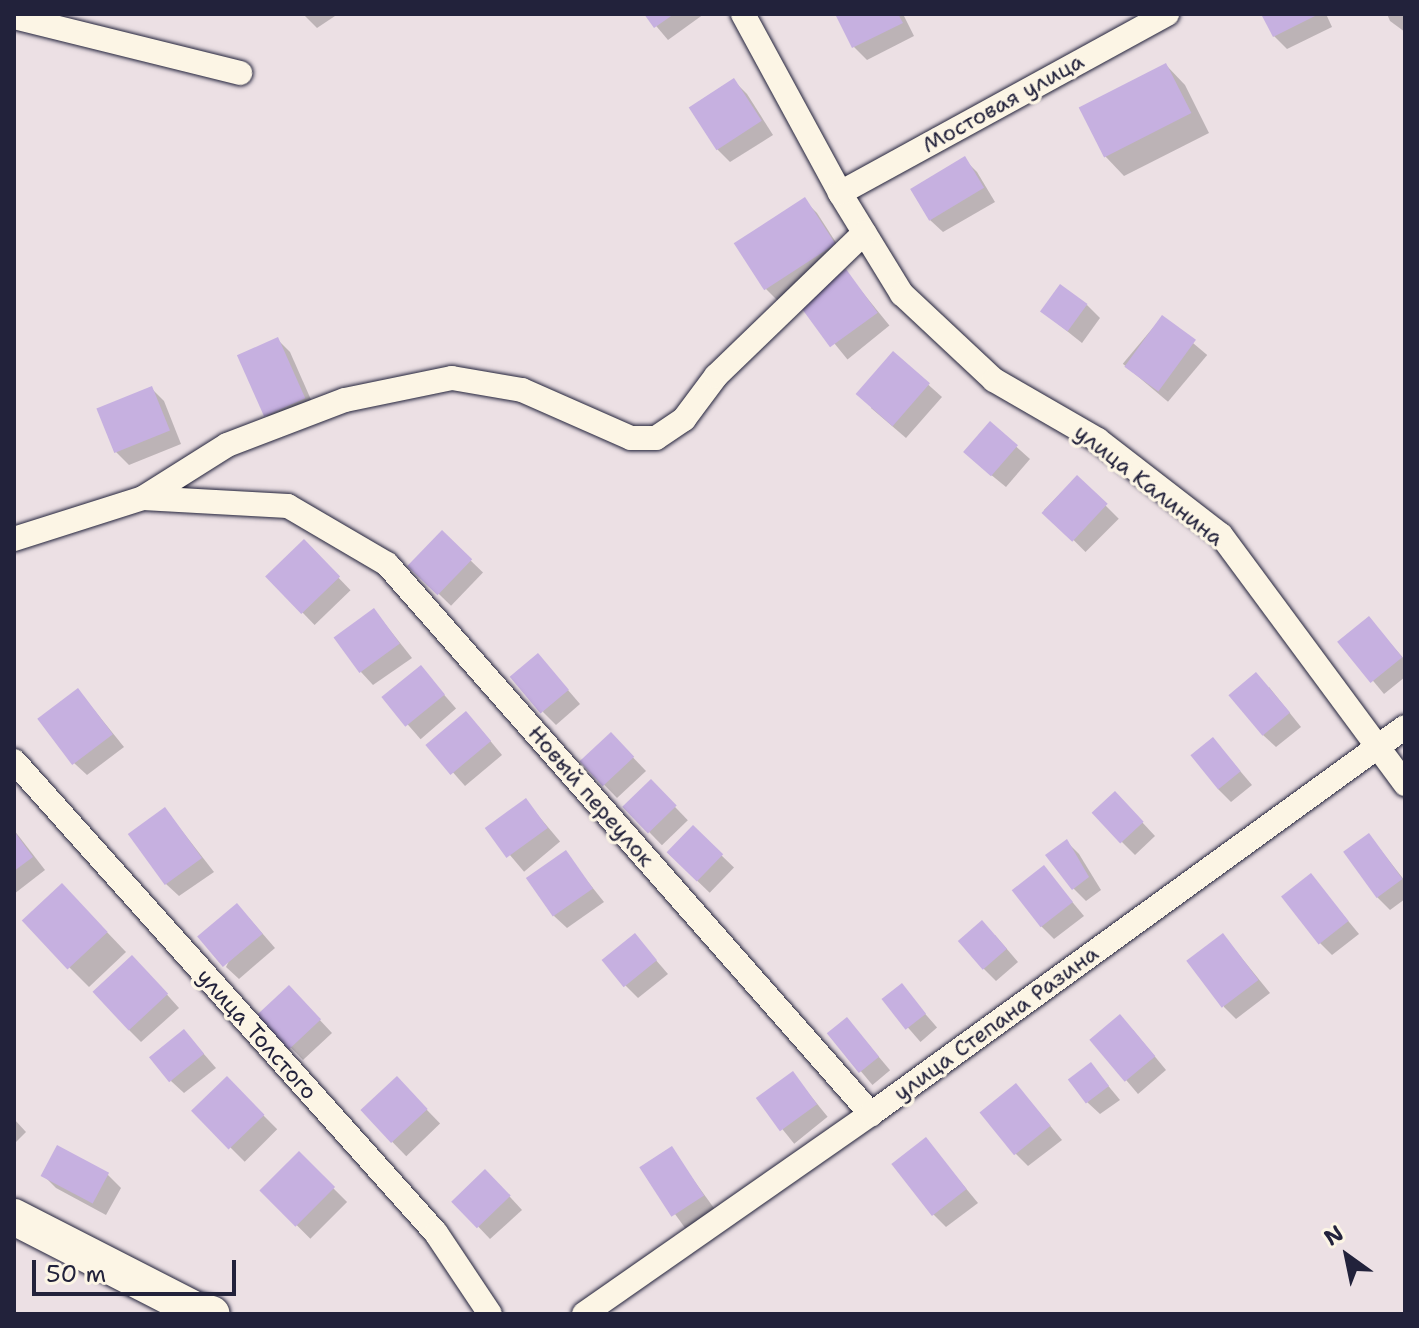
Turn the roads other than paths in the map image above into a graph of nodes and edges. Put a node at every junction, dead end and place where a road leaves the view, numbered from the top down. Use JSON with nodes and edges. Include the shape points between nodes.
{"nodes":[{"id":1,"x":743,"y":14,"type":"edge"},
{"id":2,"x":1167,"y":14,"type":"edge"},
{"id":3,"x":14,"y":17,"type":"edge"},
{"id":4,"x":240,"y":73,"type":"dead end"},
{"id":5,"x":840,"y":193,"type":"junction"},
{"id":6,"x":864,"y":233,"type":"junction"},
{"id":7,"x":143,"y":498,"type":"junction"},
{"id":8,"x":14,"y":539,"type":"edge"},
{"id":9,"x":1405,"y":727,"type":"edge"},
{"id":10,"x":1379,"y":746,"type":"junction"},
{"id":11,"x":14,"y":761,"type":"edge"},
{"id":12,"x":1405,"y":784,"type":"edge"},
{"id":13,"x":871,"y":1114,"type":"junction"},
{"id":14,"x":14,"y":1217,"type":"edge"},
{"id":15,"x":212,"y":1314,"type":"edge"},
{"id":16,"x":490,"y":1314,"type":"edge"},
{"id":17,"x":584,"y":1314,"type":"edge"}],
"edges":[{"from":1,"to":5,"type":"street","name":"улица Калинина"},
{"from":2,"to":5,"type":"street","name":"Мостовая улица"},
{"from":3,"to":4,"type":"street"},
{"from":5,"to":6,"type":"street","name":"улица Калинина"},
{"from":6,"to":7,"type":"street","via":[[716,376],[684,419],[656,438],[631,438],[522,390],[452,378],[345,400],[227,445]]},
{"from":6,"to":10,"type":"street","name":"улица Калинина","via":[[902,294],[994,380],[1098,440],[1221,535]]},
{"from":7,"to":8,"type":"street"},
{"from":7,"to":13,"type":"street","name":"Новый переулок","via":[[288,506],[387,564]]},
{"from":9,"to":10,"type":"street","name":"улица Степана Разина"},
{"from":10,"to":12,"type":"street","name":"улица Калинина"},
{"from":10,"to":13,"type":"street","name":"улица Степана Разина"},
{"from":11,"to":16,"type":"street","name":"улица Толстого","via":[[436,1233]]},
{"from":13,"to":17,"type":"street","name":"улица Степана Разина"},
{"from":14,"to":15,"type":"main road"}]}
